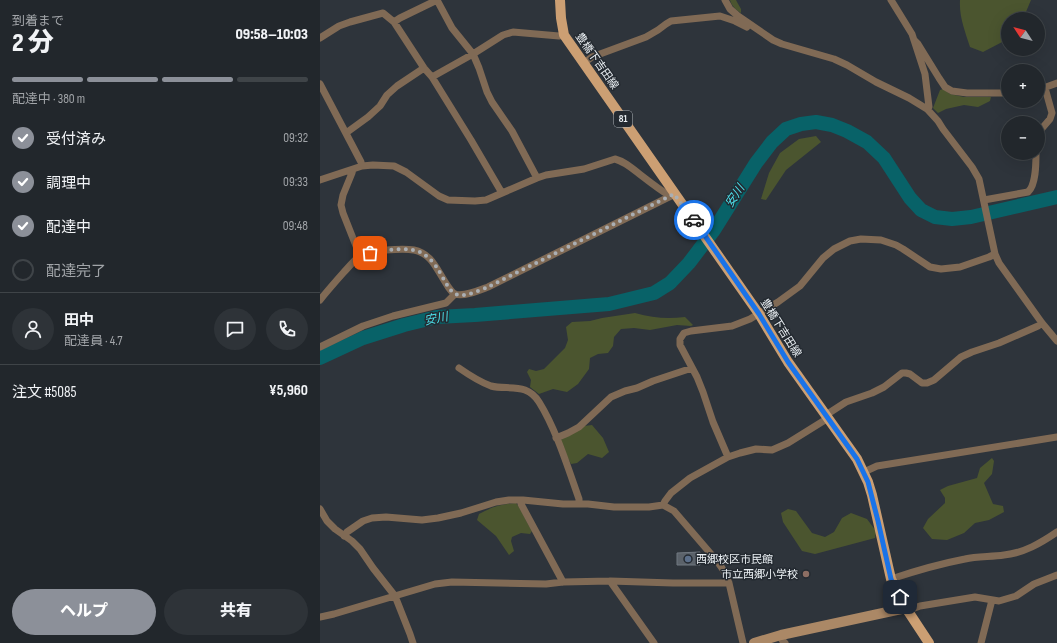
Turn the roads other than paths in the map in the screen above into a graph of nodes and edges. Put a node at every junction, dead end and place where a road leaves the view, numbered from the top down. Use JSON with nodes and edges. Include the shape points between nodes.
{"nodes":[{"id":1,"x":437,"y":0,"type":"edge"},
{"id":2,"x":560,"y":0,"type":"edge"},
{"id":3,"x":725,"y":0,"type":"edge"},
{"id":4,"x":891,"y":0,"type":"edge"},
{"id":5,"x":428,"y":2,"type":"edge"},
{"id":6,"x":394,"y":22,"type":"junction"},
{"id":7,"x":753,"y":27,"type":"junction"},
{"id":8,"x":564,"y":35,"type":"junction"},
{"id":9,"x":320,"y":38,"type":"edge"},
{"id":10,"x":914,"y":40,"type":"junction"},
{"id":11,"x":473,"y":54,"type":"junction"},
{"id":12,"x":584,"y":62,"type":"junction"},
{"id":13,"x":424,"y":68,"type":"junction"},
{"id":14,"x":432,"y":77,"type":"junction"},
{"id":15,"x":1057,"y":83,"type":"edge"},
{"id":16,"x":320,"y":84,"type":"edge"},
{"id":17,"x":1045,"y":88,"type":"edge"},
{"id":18,"x":1001,"y":93,"type":"edge"},
{"id":19,"x":1045,"y":96,"type":"edge"},
{"id":20,"x":927,"y":110,"type":"junction"},
{"id":21,"x":1045,"y":125,"type":"edge"},
{"id":22,"x":346,"y":133,"type":"junction"},
{"id":23,"x":1036,"y":160,"type":"edge"},
{"id":24,"x":362,"y":166,"type":"junction"},
{"id":25,"x":353,"y":169,"type":"junction"},
{"id":26,"x":537,"y":178,"type":"junction"},
{"id":27,"x":320,"y":180,"type":"edge"},
{"id":28,"x":502,"y":193,"type":"junction"},
{"id":29,"x":672,"y":195,"type":"junction"},
{"id":30,"x":984,"y":203,"type":"junction"},
{"id":31,"x":995,"y":254,"type":"junction"},
{"id":32,"x":360,"y":256,"type":"junction"},
{"id":33,"x":455,"y":294,"type":"junction"},
{"id":34,"x":320,"y":300,"type":"edge"},
{"id":35,"x":759,"y":314,"type":"junction"},
{"id":36,"x":1042,"y":323,"type":"junction"},
{"id":37,"x":1057,"y":341,"type":"edge"},
{"id":38,"x":320,"y":347,"type":"edge"},
{"id":39,"x":459,"y":368,"type":"dead end"},
{"id":40,"x":692,"y":368,"type":"junction"},
{"id":41,"x":827,"y":417,"type":"junction"},
{"id":42,"x":1057,"y":437,"type":"edge"},
{"id":43,"x":556,"y":438,"type":"junction"},
{"id":44,"x":728,"y":457,"type":"junction"},
{"id":45,"x":864,"y":472,"type":"junction"},
{"id":46,"x":521,"y":500,"type":"junction"},
{"id":47,"x":580,"y":504,"type":"junction"},
{"id":48,"x":663,"y":505,"type":"junction"},
{"id":49,"x":320,"y":509,"type":"edge"},
{"id":50,"x":1057,"y":532,"type":"edge"},
{"id":51,"x":344,"y":536,"type":"junction"},
{"id":52,"x":1057,"y":575,"type":"edge"},
{"id":53,"x":891,"y":579,"type":"junction"},
{"id":54,"x":610,"y":581,"type":"junction"},
{"id":55,"x":563,"y":582,"type":"junction"},
{"id":56,"x":729,"y":583,"type":"junction"},
{"id":57,"x":395,"y":596,"type":"junction"},
{"id":58,"x":992,"y":600,"type":"junction"},
{"id":59,"x":906,"y":608,"type":"junction"},
{"id":60,"x":320,"y":617,"type":"edge"},
{"id":61,"x":783,"y":639,"type":"edge"},
{"id":62,"x":413,"y":643,"type":"edge"},
{"id":63,"x":654,"y":643,"type":"edge"},
{"id":64,"x":743,"y":643,"type":"edge"},
{"id":65,"x":754,"y":643,"type":"edge"},
{"id":66,"x":929,"y":643,"type":"edge"},
{"id":67,"x":981,"y":643,"type":"edge"}],
"edges":[{"from":1,"to":5,"type":"street"},
{"from":1,"to":11,"type":"street","via":[[452,28]]},
{"from":2,"to":8,"type":"main road","name":"豊橋下吉田線","number":"81"},
{"from":3,"to":7,"type":"street","via":[[730,9]]},
{"from":4,"to":10,"type":"street"},
{"from":5,"to":6,"type":"street"},
{"from":6,"to":9,"type":"street","via":[[384,13],[339,26]]},
{"from":6,"to":13,"type":"street"},
{"from":7,"to":12,"type":"street","via":[[748,28],[720,16],[671,22],[646,37]]},
{"from":7,"to":20,"type":"street","via":[[782,44],[847,65]]},
{"from":8,"to":11,"type":"street","via":[[513,32],[503,35]]},
{"from":8,"to":12,"type":"main road","name":"豊橋下吉田線","number":"81"},
{"from":10,"to":18,"type":"street","via":[[945,87],[952,91],[967,93]]},
{"from":10,"to":20,"type":"street","via":[[925,74]]},
{"from":11,"to":14,"type":"street"},
{"from":11,"to":26,"type":"street","via":[[492,102],[512,131]]},
{"from":12,"to":29,"type":"main road","name":"豊橋下吉田線","number":"81","via":[[653,161]]},
{"from":13,"to":14,"type":"street"},
{"from":13,"to":22,"type":"street","via":[[397,86],[380,106]]},
{"from":14,"to":28,"type":"street"},
{"from":15,"to":17,"type":"street"},
{"from":16,"to":22,"type":"street"},
{"from":19,"to":21,"type":"street","via":[[1052,113]]},
{"from":20,"to":30,"type":"street","via":[[972,167],[979,179]]},
{"from":22,"to":24,"type":"street"},
{"from":23,"to":30,"type":"street","via":[[1031,190]]},
{"from":24,"to":25,"type":"street"},
{"from":24,"to":28,"type":"street","via":[[394,166],[448,200],[486,200]]},
{"from":25,"to":27,"type":"street"},
{"from":25,"to":32,"type":"street","via":[[341,205]]},
{"from":26,"to":28,"type":"street"},
{"from":26,"to":29,"type":"street","via":[[616,160],[628,164],[640,175]]},
{"from":29,"to":33,"type":"street","via":[[488,287],[474,293]]},
{"from":29,"to":35,"type":"main road","name":"豊橋下吉田線","number":"81","via":[[713,247]]},
{"from":30,"to":31,"type":"street"},
{"from":31,"to":35,"type":"street","via":[[960,267],[940,268],[930,267],[896,245],[881,240],[850,241],[823,258],[800,286]]},
{"from":31,"to":36,"type":"street"},
{"from":32,"to":33,"type":"street","via":[[384,250],[415,250],[430,259]]},
{"from":32,"to":34,"type":"street"},
{"from":33,"to":38,"type":"street","via":[[446,303],[363,326]]},
{"from":35,"to":40,"type":"street","via":[[732,326],[684,333],[680,345]]},
{"from":35,"to":41,"type":"main road","name":"豊橋下吉田線","number":"81","via":[[788,362]]},
{"from":36,"to":37,"type":"street"},
{"from":36,"to":41,"type":"street","via":[[961,357],[927,383],[922,383],[910,374],[902,373],[884,388],[846,402]]},
{"from":39,"to":43,"type":"street","via":[[491,386],[526,390],[538,400]]},
{"from":40,"to":43,"type":"street","via":[[611,397],[579,427]]},
{"from":40,"to":44,"type":"street"},
{"from":41,"to":44,"type":"street","via":[[777,448],[756,449]]},
{"from":41,"to":45,"type":"main road","name":"豊橋下吉田線","number":"81"},
{"from":42,"to":45,"type":"street","via":[[877,466]]},
{"from":43,"to":47,"type":"street"},
{"from":44,"to":48,"type":"street","via":[[690,478],[671,493]]},
{"from":45,"to":53,"type":"main road","name":"豊橋下吉田線","number":"81","via":[[872,495]]},
{"from":46,"to":47,"type":"street"},
{"from":46,"to":51,"type":"street","via":[[496,502],[461,513],[422,520],[372,518]]},
{"from":46,"to":55,"type":"street"},
{"from":47,"to":48,"type":"street","via":[[614,507]]},
{"from":48,"to":56,"type":"street","via":[[674,511],[717,561]]},
{"from":49,"to":51,"type":"street","via":[[335,530]]},
{"from":50,"to":53,"type":"street","via":[[1021,552],[952,561]]},
{"from":51,"to":57,"type":"street","via":[[360,549]]},
{"from":52,"to":58,"type":"street","via":[[1034,584],[1016,596],[999,601]]},
{"from":53,"to":59,"type":"main road","name":"豊橋下吉田線","number":"81"},
{"from":54,"to":55,"type":"street"},
{"from":54,"to":56,"type":"street"},
{"from":54,"to":63,"type":"street"},
{"from":55,"to":57,"type":"street","via":[[452,582],[435,584]]},
{"from":56,"to":64,"type":"street"},
{"from":57,"to":60,"type":"street"},
{"from":57,"to":62,"type":"street"},
{"from":58,"to":59,"type":"street","via":[[975,597]]},
{"from":58,"to":67,"type":"street"},
{"from":59,"to":61,"type":"street"},
{"from":59,"to":66,"type":"main road","name":"豊橋下吉田線","number":"81"},
{"from":61,"to":65,"type":"street"}]}
